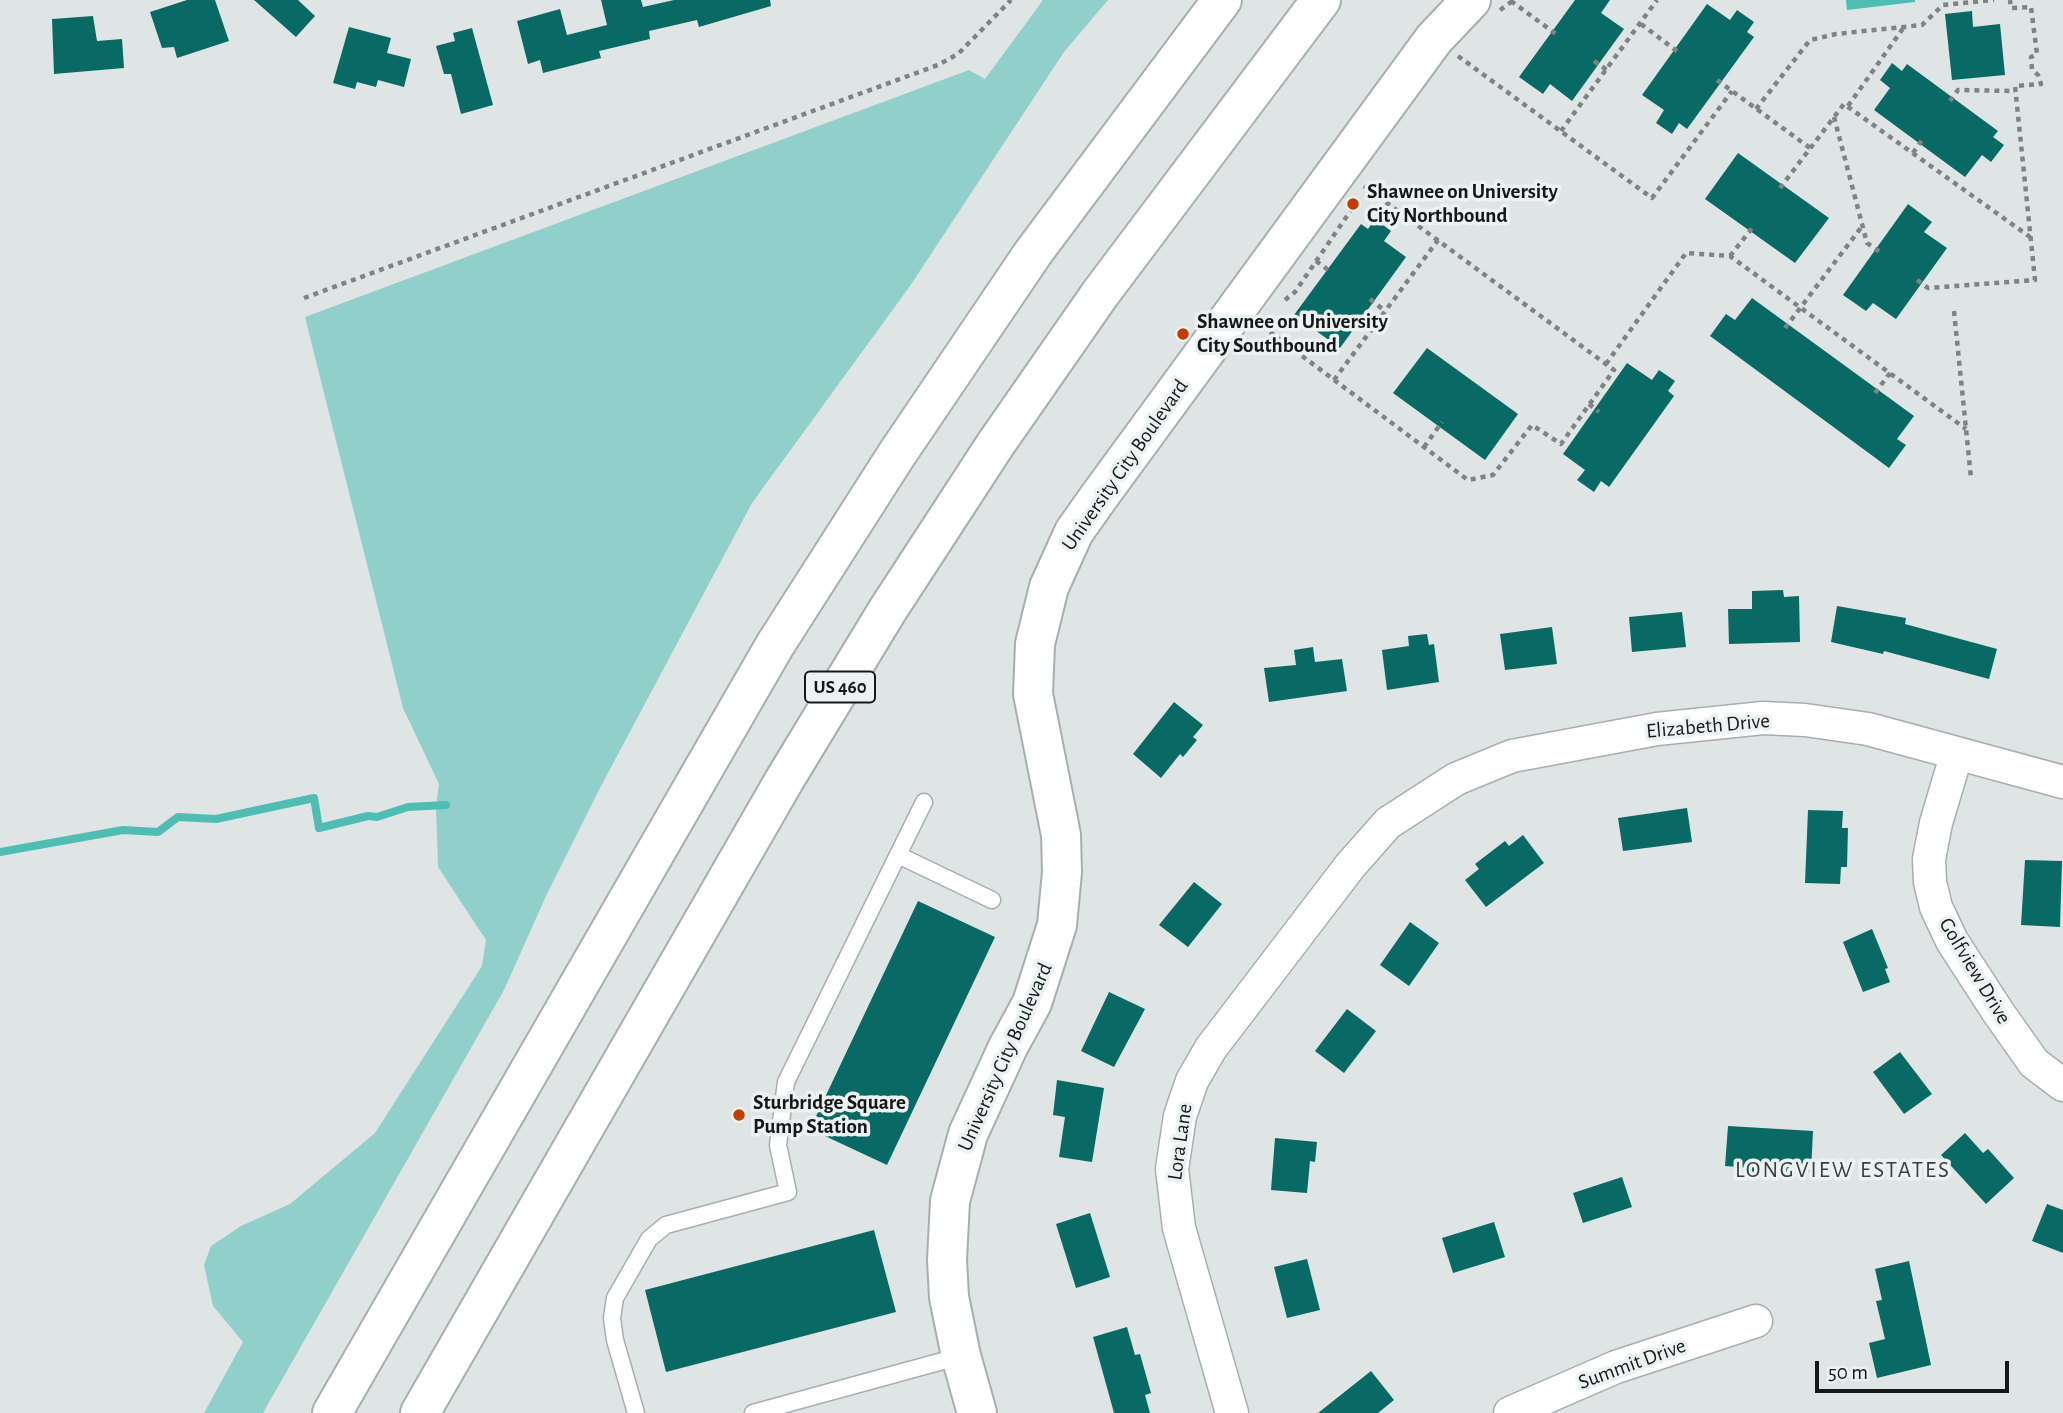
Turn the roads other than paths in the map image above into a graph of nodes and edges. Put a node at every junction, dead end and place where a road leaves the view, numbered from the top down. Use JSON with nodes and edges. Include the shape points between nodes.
{"nodes":[{"id":1,"x":1222,"y":0,"type":"edge"},
{"id":2,"x":1321,"y":0,"type":"edge"},
{"id":3,"x":1471,"y":0,"type":"edge"},
{"id":4,"x":1956,"y":756,"type":"junction"},
{"id":5,"x":2063,"y":782,"type":"edge"},
{"id":6,"x":924,"y":802,"type":"dead end"},
{"id":7,"x":1371,"y":840,"type":"joint"},
{"id":8,"x":898,"y":855,"type":"junction"},
{"id":9,"x":992,"y":900,"type":"dead end"},
{"id":10,"x":2063,"y":1085,"type":"edge"},
{"id":11,"x":1756,"y":1321,"type":"dead end"},
{"id":12,"x":961,"y":1356,"type":"junction"},
{"id":13,"x":332,"y":1413,"type":"edge"},
{"id":14,"x":419,"y":1413,"type":"edge"},
{"id":15,"x":636,"y":1413,"type":"edge"},
{"id":16,"x":753,"y":1413,"type":"edge"},
{"id":17,"x":977,"y":1413,"type":"edge"},
{"id":18,"x":1232,"y":1413,"type":"edge"},
{"id":19,"x":1510,"y":1413,"type":"edge"}],
"edges":[{"from":1,"to":13,"type":"main road","via":[[1033,253],[775,645]]},
{"from":2,"to":14,"type":"main road","number":"US 460","via":[[1084,315],[887,611]]},
{"from":3,"to":12,"type":"main road","name":"University City Boulevard","via":[[1434,39],[1098,498],[1074,532],[1049,587],[1035,645],[1033,694],[1061,835],[1057,925],[1039,986],[978,1108],[956,1170],[947,1260]]},
{"from":4,"to":5,"type":"street","name":"Elizabeth Drive"},
{"from":4,"to":7,"type":"street","name":"Elizabeth Drive","via":[[1868,729],[1805,720],[1763,718],[1657,729],[1542,748],[1494,762],[1430,795]]},
{"from":4,"to":10,"type":"street","name":"Golfview Drive","via":[[1929,859],[1936,906],[1952,941],[2034,1063]]},
{"from":6,"to":8,"type":"lane"},
{"from":7,"to":18,"type":"street","name":"Lora Lane","via":[[1211,1048],[1192,1081],[1180,1116],[1172,1168],[1178,1228]]},
{"from":8,"to":9,"type":"lane"},
{"from":8,"to":15,"type":"lane","via":[[786,1082],[778,1145],[788,1192],[666,1225],[649,1239],[615,1298],[615,1340]]},
{"from":11,"to":19,"type":"street","name":"Summit Drive","via":[[1627,1363]]},
{"from":12,"to":16,"type":"lane"},
{"from":12,"to":17,"type":"main road","name":"University City Boulevard"}]}
